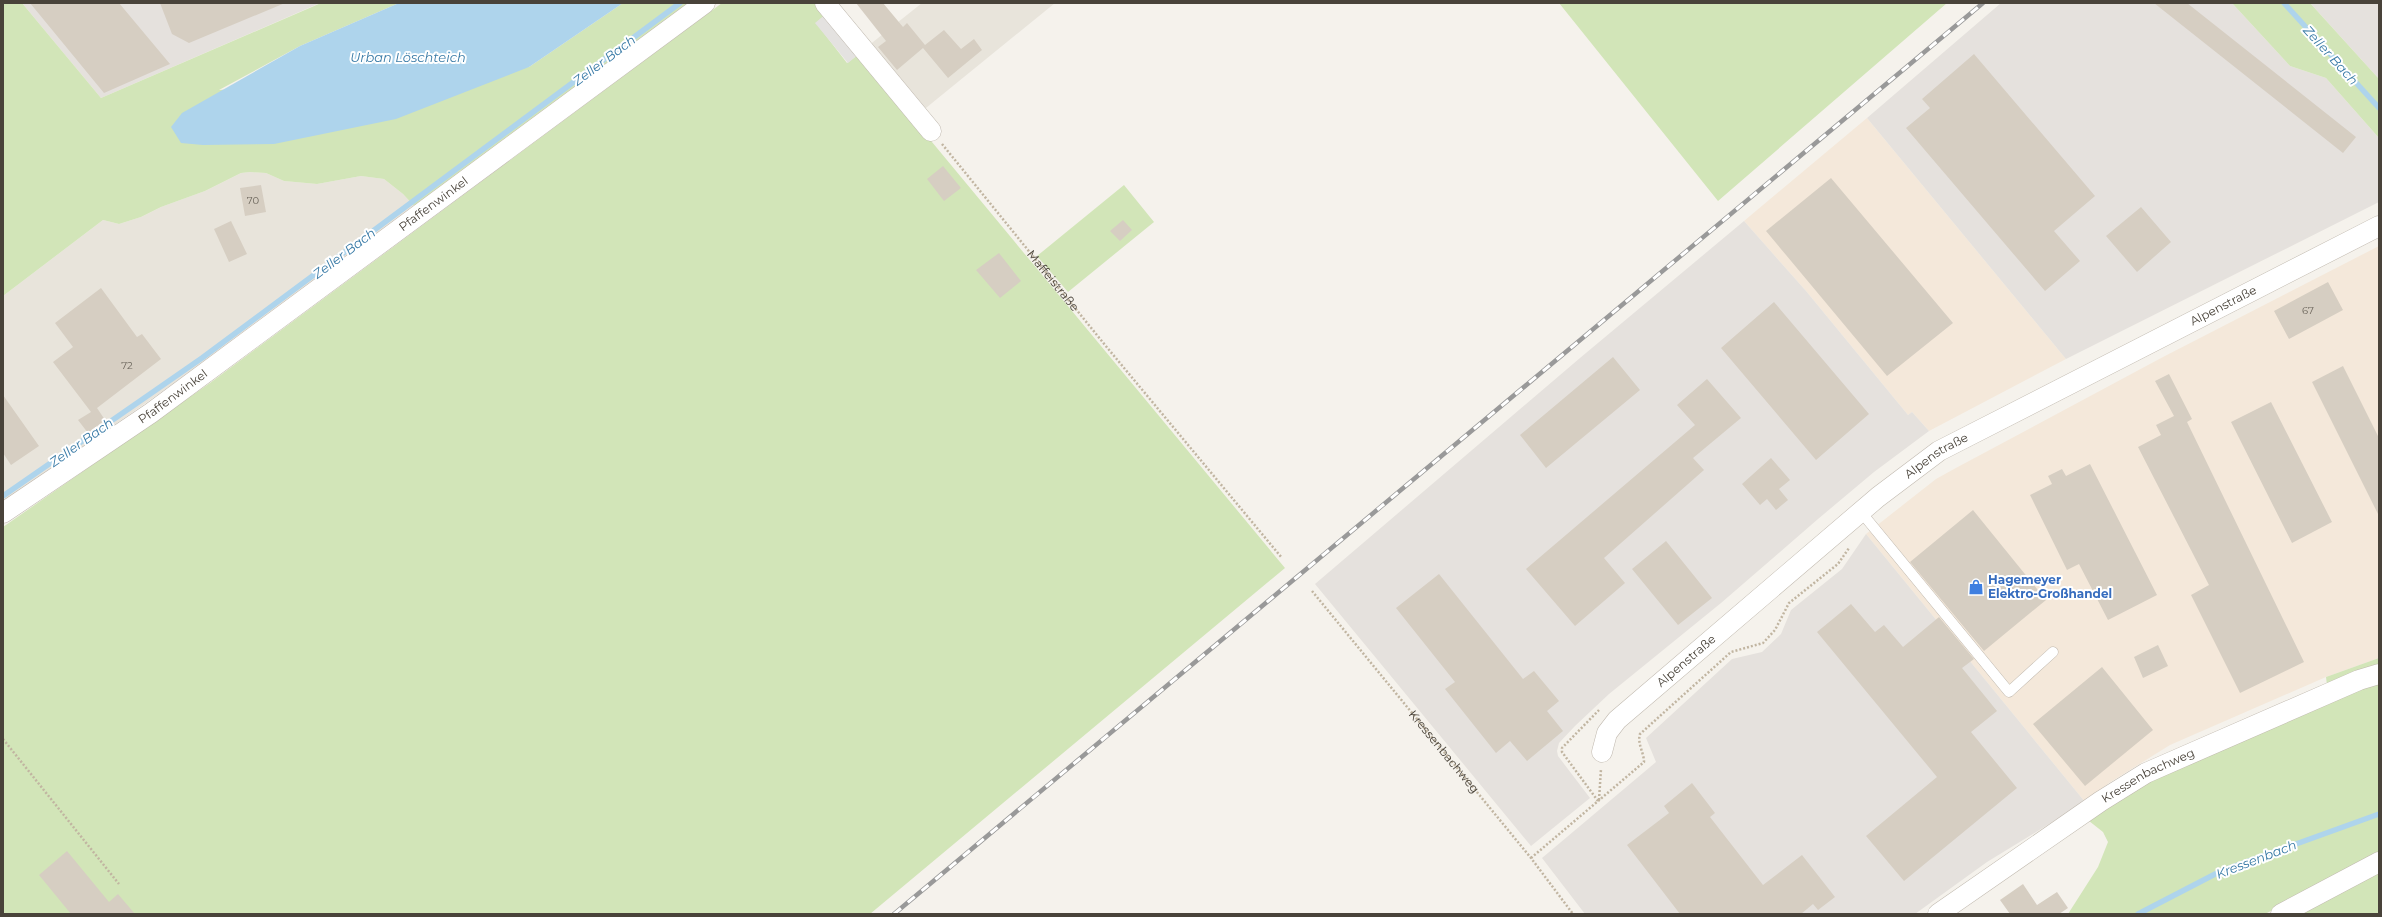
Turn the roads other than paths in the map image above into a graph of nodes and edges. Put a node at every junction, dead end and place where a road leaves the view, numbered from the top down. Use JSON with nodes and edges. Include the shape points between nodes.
{"nodes":[{"id":1,"x":705,"y":3,"type":"edge"},
{"id":2,"x":825,"y":3,"type":"edge"},
{"id":3,"x":931,"y":131,"type":"road end"},
{"id":4,"x":2379,"y":226,"type":"edge"},
{"id":5,"x":1861,"y":512,"type":"junction"},
{"id":6,"x":3,"y":513,"type":"edge"},
{"id":7,"x":2053,"y":652,"type":"dead end"},
{"id":8,"x":2379,"y":674,"type":"edge"},
{"id":9,"x":1602,"y":752,"type":"road end"},
{"id":10,"x":2379,"y":862,"type":"edge"},
{"id":11,"x":1938,"y":914,"type":"edge"},
{"id":12,"x":2281,"y":914,"type":"edge"}],
"edges":[{"from":1,"to":6,"type":"street","name":"Pfaffenwinkel","via":[[151,413]]},
{"from":2,"to":3,"type":"street"},
{"from":4,"to":5,"type":"street","name":"Alpenstraße","via":[[1939,451]]},
{"from":5,"to":7,"type":"lane","via":[[2009,692]]},
{"from":5,"to":9,"type":"street","name":"Alpenstraße","via":[[1617,720],[1607,733]]},
{"from":8,"to":11,"type":"street","name":"Kressenbachweg","via":[[2359,680],[2209,744],[2146,774],[2101,801]]},
{"from":10,"to":12,"type":"street"}]}
